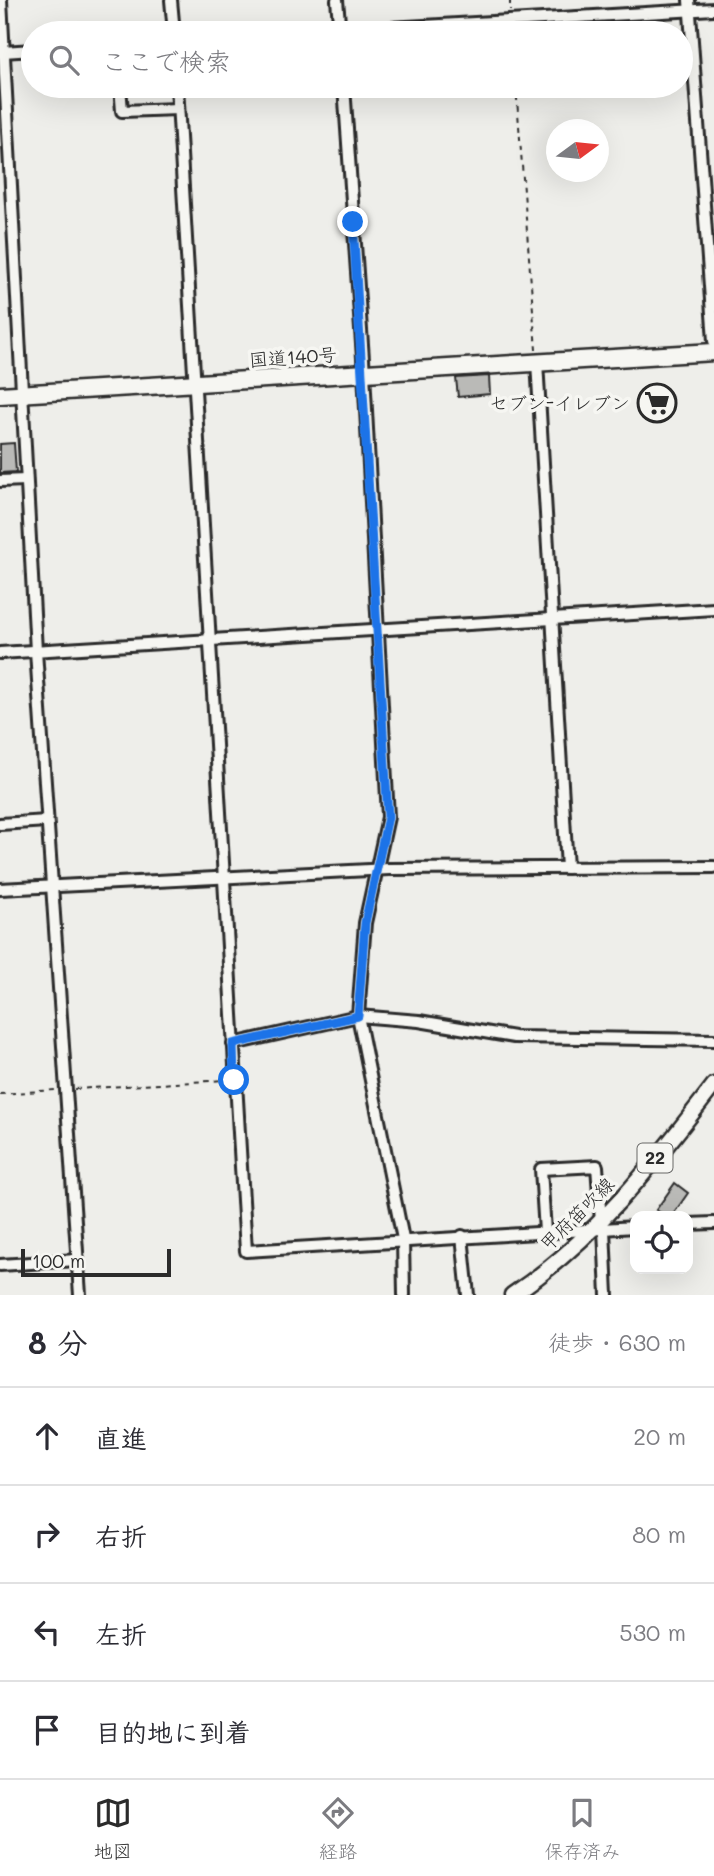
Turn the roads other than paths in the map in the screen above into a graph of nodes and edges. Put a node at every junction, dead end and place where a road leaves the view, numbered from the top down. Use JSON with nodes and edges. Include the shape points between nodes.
{"nodes":[{"id":1,"x":1,"y":0,"type":"edge"},
{"id":2,"x":172,"y":0,"type":"edge"},
{"id":3,"x":337,"y":0,"type":"edge"},
{"id":4,"x":689,"y":5,"type":"edge"},
{"id":5,"x":714,"y":9,"type":"edge"},
{"id":6,"x":173,"y":21,"type":"edge"},
{"id":7,"x":339,"y":21,"type":"edge"},
{"id":8,"x":482,"y":21,"type":"edge"},
{"id":9,"x":2,"y":48,"type":"edge"},
{"id":10,"x":21,"y":49,"type":"edge"},
{"id":11,"x":693,"y":59,"type":"edge"},
{"id":12,"x":120,"y":98,"type":"edge"},
{"id":13,"x":178,"y":98,"type":"edge"},
{"id":14,"x":345,"y":98,"type":"edge"},
{"id":15,"x":178,"y":109,"type":"junction"},
{"id":16,"x":6,"y":221,"type":"edge"},
{"id":17,"x":714,"y":341,"type":"edge"},
{"id":18,"x":714,"y":352,"type":"edge"},
{"id":19,"x":537,"y":362,"type":"junction"},
{"id":20,"x":364,"y":373,"type":"junction"},
{"id":21,"x":194,"y":384,"type":"junction"},
{"id":22,"x":22,"y":394,"type":"junction"},
{"id":23,"x":0,"y":395,"type":"edge"},
{"id":24,"x":26,"y":480,"type":"junction"},
{"id":25,"x":0,"y":481,"type":"edge"},
{"id":26,"x":714,"y":609,"type":"edge"},
{"id":27,"x":551,"y":621,"type":"junction"},
{"id":28,"x":378,"y":630,"type":"junction"},
{"id":29,"x":209,"y":640,"type":"junction"},
{"id":30,"x":36,"y":651,"type":"junction"},
{"id":31,"x":0,"y":653,"type":"edge"},
{"id":32,"x":47,"y":821,"type":"junction"},
{"id":33,"x":0,"y":824,"type":"edge"},
{"id":34,"x":714,"y":867,"type":"edge"},
{"id":35,"x":567,"y":868,"type":"junction"},
{"id":36,"x":377,"y":872,"type":"junction"},
{"id":37,"x":223,"y":879,"type":"junction"},
{"id":38,"x":53,"y":886,"type":"junction"},
{"id":39,"x":0,"y":889,"type":"edge"},
{"id":40,"x":358,"y":1016,"type":"junction"},
{"id":41,"x":714,"y":1040,"type":"edge"},
{"id":42,"x":233,"y":1044,"type":"junction"},
{"id":43,"x":714,"y":1085,"type":"edge"},
{"id":44,"x":714,"y":1223,"type":"edge"},
{"id":45,"x":693,"y":1224,"type":"edge"},
{"id":46,"x":600,"y":1227,"type":"junction"},
{"id":47,"x":630,"y":1227,"type":"edge"},
{"id":48,"x":545,"y":1232,"type":"junction"},
{"id":49,"x":463,"y":1236,"type":"junction"},
{"id":50,"x":403,"y":1239,"type":"junction"},
{"id":51,"x":77,"y":1260,"type":"junction"},
{"id":52,"x":0,"y":1265,"type":"edge"},
{"id":53,"x":80,"y":1295,"type":"edge"},
{"id":54,"x":404,"y":1295,"type":"edge"},
{"id":55,"x":468,"y":1295,"type":"edge"},
{"id":56,"x":512,"y":1295,"type":"edge"},
{"id":57,"x":607,"y":1295,"type":"edge"}],
"edges":[{"from":1,"to":9,"type":"street"},
{"from":2,"to":6,"type":"street"},
{"from":3,"to":7,"type":"street"},
{"from":4,"to":5,"type":"street"},
{"from":4,"to":8,"type":"street"},
{"from":9,"to":10,"type":"street"},
{"from":9,"to":16,"type":"street"},
{"from":11,"to":17,"type":"street"},
{"from":12,"to":15,"type":"street","via":[[121,111]]},
{"from":13,"to":15,"type":"street"},
{"from":14,"to":20,"type":"street"},
{"from":15,"to":21,"type":"street"},
{"from":16,"to":22,"type":"street"},
{"from":18,"to":19,"type":"highway","name":"国道140号"},
{"from":19,"to":20,"type":"highway","name":"国道140号"},
{"from":19,"to":27,"type":"street"},
{"from":20,"to":21,"type":"highway","name":"国道140号"},
{"from":20,"to":28,"type":"street"},
{"from":21,"to":22,"type":"highway","name":"国道140号"},
{"from":21,"to":29,"type":"street"},
{"from":22,"to":23,"type":"highway","name":"国道140号"},
{"from":22,"to":24,"type":"street"},
{"from":24,"to":25,"type":"street"},
{"from":24,"to":30,"type":"street"},
{"from":26,"to":27,"type":"street"},
{"from":27,"to":28,"type":"street"},
{"from":27,"to":35,"type":"street"},
{"from":28,"to":29,"type":"street"},
{"from":28,"to":36,"type":"street","via":[[388,817]]},
{"from":29,"to":30,"type":"street"},
{"from":29,"to":37,"type":"street"},
{"from":30,"to":31,"type":"street"},
{"from":30,"to":32,"type":"street"},
{"from":32,"to":33,"type":"street"},
{"from":32,"to":38,"type":"street"},
{"from":34,"to":35,"type":"street"},
{"from":35,"to":36,"type":"street"},
{"from":36,"to":37,"type":"street"},
{"from":36,"to":40,"type":"street","via":[[365,923]]},
{"from":37,"to":38,"type":"street"},
{"from":37,"to":42,"type":"street"},
{"from":38,"to":39,"type":"street"},
{"from":38,"to":51,"type":"street"},
{"from":40,"to":41,"type":"street","via":[[514,1037]]},
{"from":40,"to":42,"type":"street"},
{"from":40,"to":50,"type":"street"},
{"from":42,"to":50,"type":"street","via":[[246,1251]]},
{"from":43,"to":46,"type":"main road","name":"甲府笛吹線","number":"22"},
{"from":44,"to":45,"type":"street"},
{"from":46,"to":47,"type":"street"},
{"from":46,"to":48,"type":"street"},
{"from":46,"to":48,"type":"street","via":[[597,1166],[541,1169]]},
{"from":46,"to":56,"type":"main road","name":"甲府笛吹線","number":"22"},
{"from":46,"to":57,"type":"street"},
{"from":48,"to":49,"type":"street"},
{"from":49,"to":50,"type":"street"},
{"from":49,"to":55,"type":"street"},
{"from":50,"to":54,"type":"street"},
{"from":51,"to":52,"type":"street"},
{"from":51,"to":53,"type":"street"}]}
